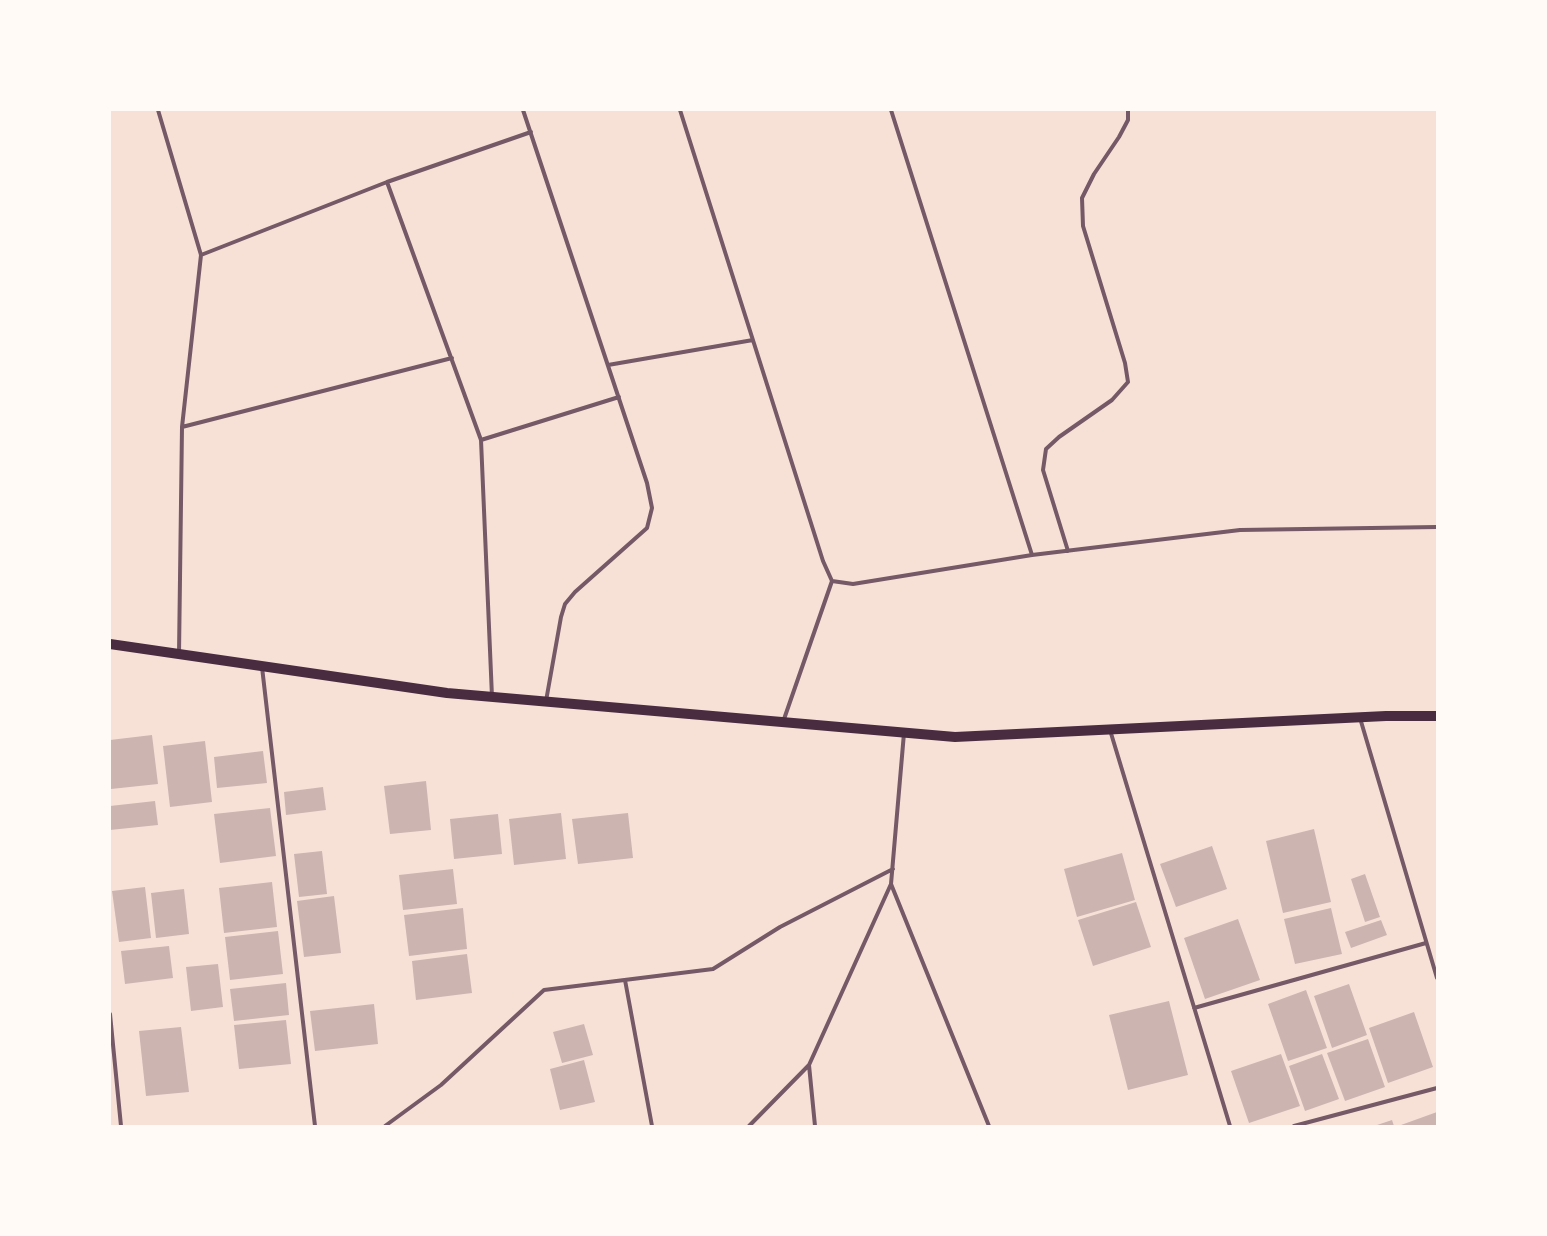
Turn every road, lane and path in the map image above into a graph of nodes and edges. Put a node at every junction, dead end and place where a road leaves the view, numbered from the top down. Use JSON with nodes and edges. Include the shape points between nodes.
{"nodes":[{"id":1,"x":158,"y":110,"type":"edge"},
{"id":2,"x":523,"y":110,"type":"edge"},
{"id":3,"x":680,"y":110,"type":"edge"},
{"id":4,"x":891,"y":110,"type":"edge"},
{"id":5,"x":1128,"y":110,"type":"edge"},
{"id":6,"x":531,"y":132,"type":"junction"},
{"id":7,"x":388,"y":182,"type":"junction"},
{"id":8,"x":201,"y":255,"type":"junction"},
{"id":9,"x":753,"y":340,"type":"junction"},
{"id":10,"x":452,"y":358,"type":"junction"},
{"id":11,"x":608,"y":365,"type":"junction"},
{"id":12,"x":619,"y":397,"type":"junction"},
{"id":13,"x":182,"y":427,"type":"junction"},
{"id":14,"x":481,"y":440,"type":"junction"},
{"id":15,"x":1437,"y":527,"type":"edge"},
{"id":16,"x":1068,"y":551,"type":"junction"},
{"id":17,"x":1032,"y":555,"type":"junction"},
{"id":18,"x":832,"y":581,"type":"junction"},
{"id":19,"x":110,"y":644,"type":"edge"},
{"id":20,"x":179,"y":654,"type":"junction"},
{"id":21,"x":262,"y":666,"type":"junction"},
{"id":22,"x":492,"y":697,"type":"junction"},
{"id":23,"x":546,"y":702,"type":"junction"},
{"id":24,"x":1437,"y":716,"type":"edge"},
{"id":25,"x":1360,"y":717,"type":"junction"},
{"id":26,"x":783,"y":722,"type":"junction"},
{"id":27,"x":1110,"y":730,"type":"junction"},
{"id":28,"x":904,"y":733,"type":"junction"},
{"id":29,"x":893,"y":869,"type":"junction"},
{"id":30,"x":891,"y":884,"type":"junction"},
{"id":31,"x":1426,"y":943,"type":"junction"},
{"id":32,"x":1437,"y":978,"type":"edge"},
{"id":33,"x":625,"y":980,"type":"junction"},
{"id":34,"x":1194,"y":1008,"type":"junction"},
{"id":35,"x":110,"y":1014,"type":"edge"},
{"id":36,"x":809,"y":1065,"type":"junction"},
{"id":37,"x":1437,"y":1088,"type":"edge"},
{"id":38,"x":121,"y":1126,"type":"edge"},
{"id":39,"x":315,"y":1126,"type":"edge"},
{"id":40,"x":385,"y":1126,"type":"edge"},
{"id":41,"x":652,"y":1126,"type":"edge"},
{"id":42,"x":749,"y":1126,"type":"edge"},
{"id":43,"x":815,"y":1126,"type":"edge"},
{"id":44,"x":989,"y":1126,"type":"edge"},
{"id":45,"x":1230,"y":1126,"type":"edge"},
{"id":46,"x":1294,"y":1126,"type":"edge"}],
"edges":[{"from":1,"to":8,"type":"street"},
{"from":2,"to":6,"type":"street"},
{"from":3,"to":9,"type":"street"},
{"from":4,"to":17,"type":"street"},
{"from":5,"to":16,"type":"street","via":[[1128,120],[1082,198],[1083,226],[1125,363],[1128,382],[1112,400],[1046,449],[1043,470]]},
{"from":6,"to":7,"type":"street"},
{"from":6,"to":11,"type":"street"},
{"from":7,"to":8,"type":"street"},
{"from":7,"to":10,"type":"street"},
{"from":8,"to":13,"type":"street"},
{"from":9,"to":11,"type":"street"},
{"from":9,"to":18,"type":"street","via":[[823,561]]},
{"from":10,"to":13,"type":"street"},
{"from":10,"to":14,"type":"street"},
{"from":11,"to":12,"type":"street"},
{"from":12,"to":14,"type":"street"},
{"from":12,"to":23,"type":"street","via":[[647,483],[652,508],[647,528],[575,592],[565,604]]},
{"from":13,"to":20,"type":"street"},
{"from":14,"to":22,"type":"street"},
{"from":15,"to":16,"type":"street","via":[[1240,530]]},
{"from":16,"to":17,"type":"street"},
{"from":17,"to":18,"type":"street","via":[[854,584]]},
{"from":18,"to":26,"type":"street"},
{"from":19,"to":20,"type":"main road"},
{"from":20,"to":21,"type":"main road"},
{"from":21,"to":22,"type":"main road","via":[[447,693]]},
{"from":21,"to":39,"type":"street"},
{"from":22,"to":23,"type":"main road"},
{"from":23,"to":26,"type":"main road"},
{"from":24,"to":25,"type":"main road"},
{"from":25,"to":27,"type":"main road"},
{"from":25,"to":31,"type":"street"},
{"from":26,"to":28,"type":"main road"},
{"from":27,"to":28,"type":"main road","via":[[955,737]]},
{"from":27,"to":34,"type":"street"},
{"from":28,"to":29,"type":"street"},
{"from":29,"to":30,"type":"street"},
{"from":29,"to":33,"type":"street","via":[[780,926],[712,969]]},
{"from":30,"to":36,"type":"street"},
{"from":30,"to":44,"type":"street"},
{"from":31,"to":32,"type":"street"},
{"from":31,"to":34,"type":"street"},
{"from":33,"to":40,"type":"street","via":[[544,990],[441,1085]]},
{"from":33,"to":41,"type":"street"},
{"from":34,"to":45,"type":"street"},
{"from":35,"to":38,"type":"street"},
{"from":36,"to":42,"type":"street"},
{"from":36,"to":43,"type":"street"},
{"from":37,"to":46,"type":"street"}]}
